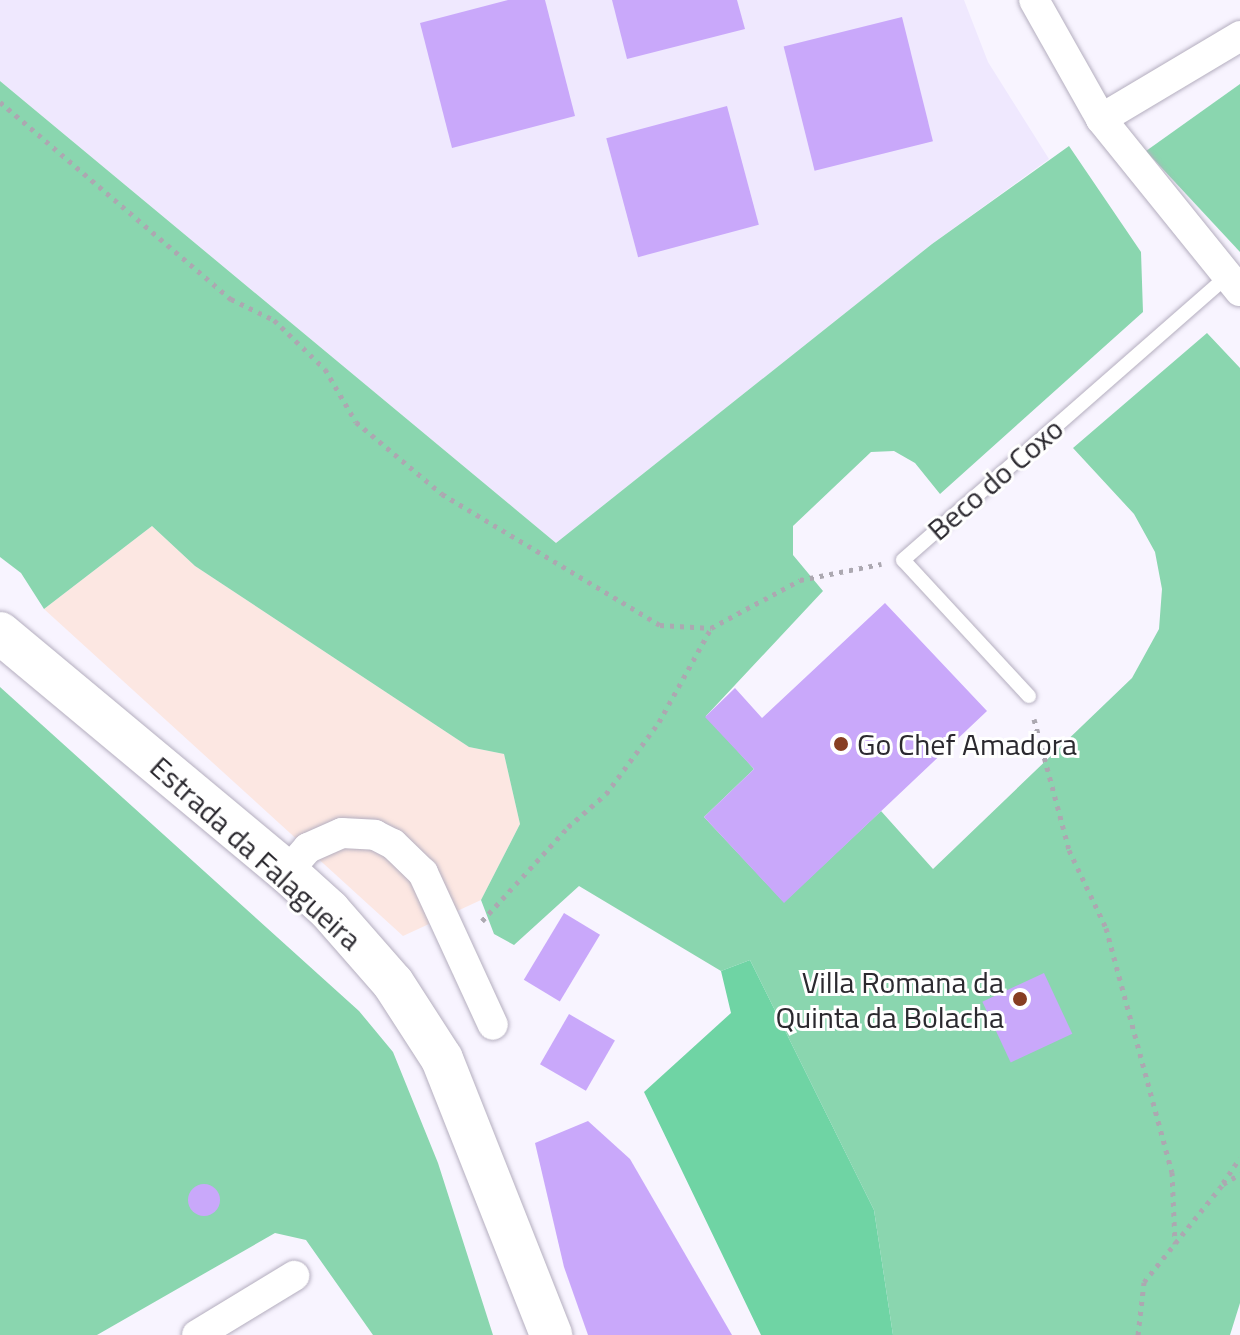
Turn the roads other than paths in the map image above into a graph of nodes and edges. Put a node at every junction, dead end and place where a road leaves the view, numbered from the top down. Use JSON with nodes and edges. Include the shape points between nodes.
{"nodes":[{"id":1,"x":1034,"y":0,"type":"edge"},
{"id":2,"x":1240,"y":36,"type":"edge"},
{"id":3,"x":1101,"y":119,"type":"junction"},
{"id":4,"x":1234,"y":284,"type":"edge"},
{"id":5,"x":0,"y":633,"type":"edge"},
{"id":6,"x":1029,"y":696,"type":"road end"},
{"id":7,"x":287,"y":872,"type":"junction"},
{"id":8,"x":493,"y":1025,"type":"dead end"},
{"id":9,"x":294,"y":1276,"type":"dead end"},
{"id":10,"x":197,"y":1335,"type":"edge"},
{"id":11,"x":551,"y":1335,"type":"edge"}],
"edges":[{"from":1,"to":3,"type":"street"},
{"from":2,"to":3,"type":"street"},
{"from":3,"to":4,"type":"street"},
{"from":4,"to":6,"type":"lane","name":"Beco do Coxo","via":[[903,560]]},
{"from":5,"to":7,"type":"street","name":"Estrada da Falagueira"},
{"from":7,"to":8,"type":"street","via":[[321,840],[342,833],[375,835],[423,873]]},
{"from":7,"to":11,"type":"street","name":"Estrada da Falagueira","via":[[364,947],[435,1047]]},
{"from":9,"to":10,"type":"street"}]}
